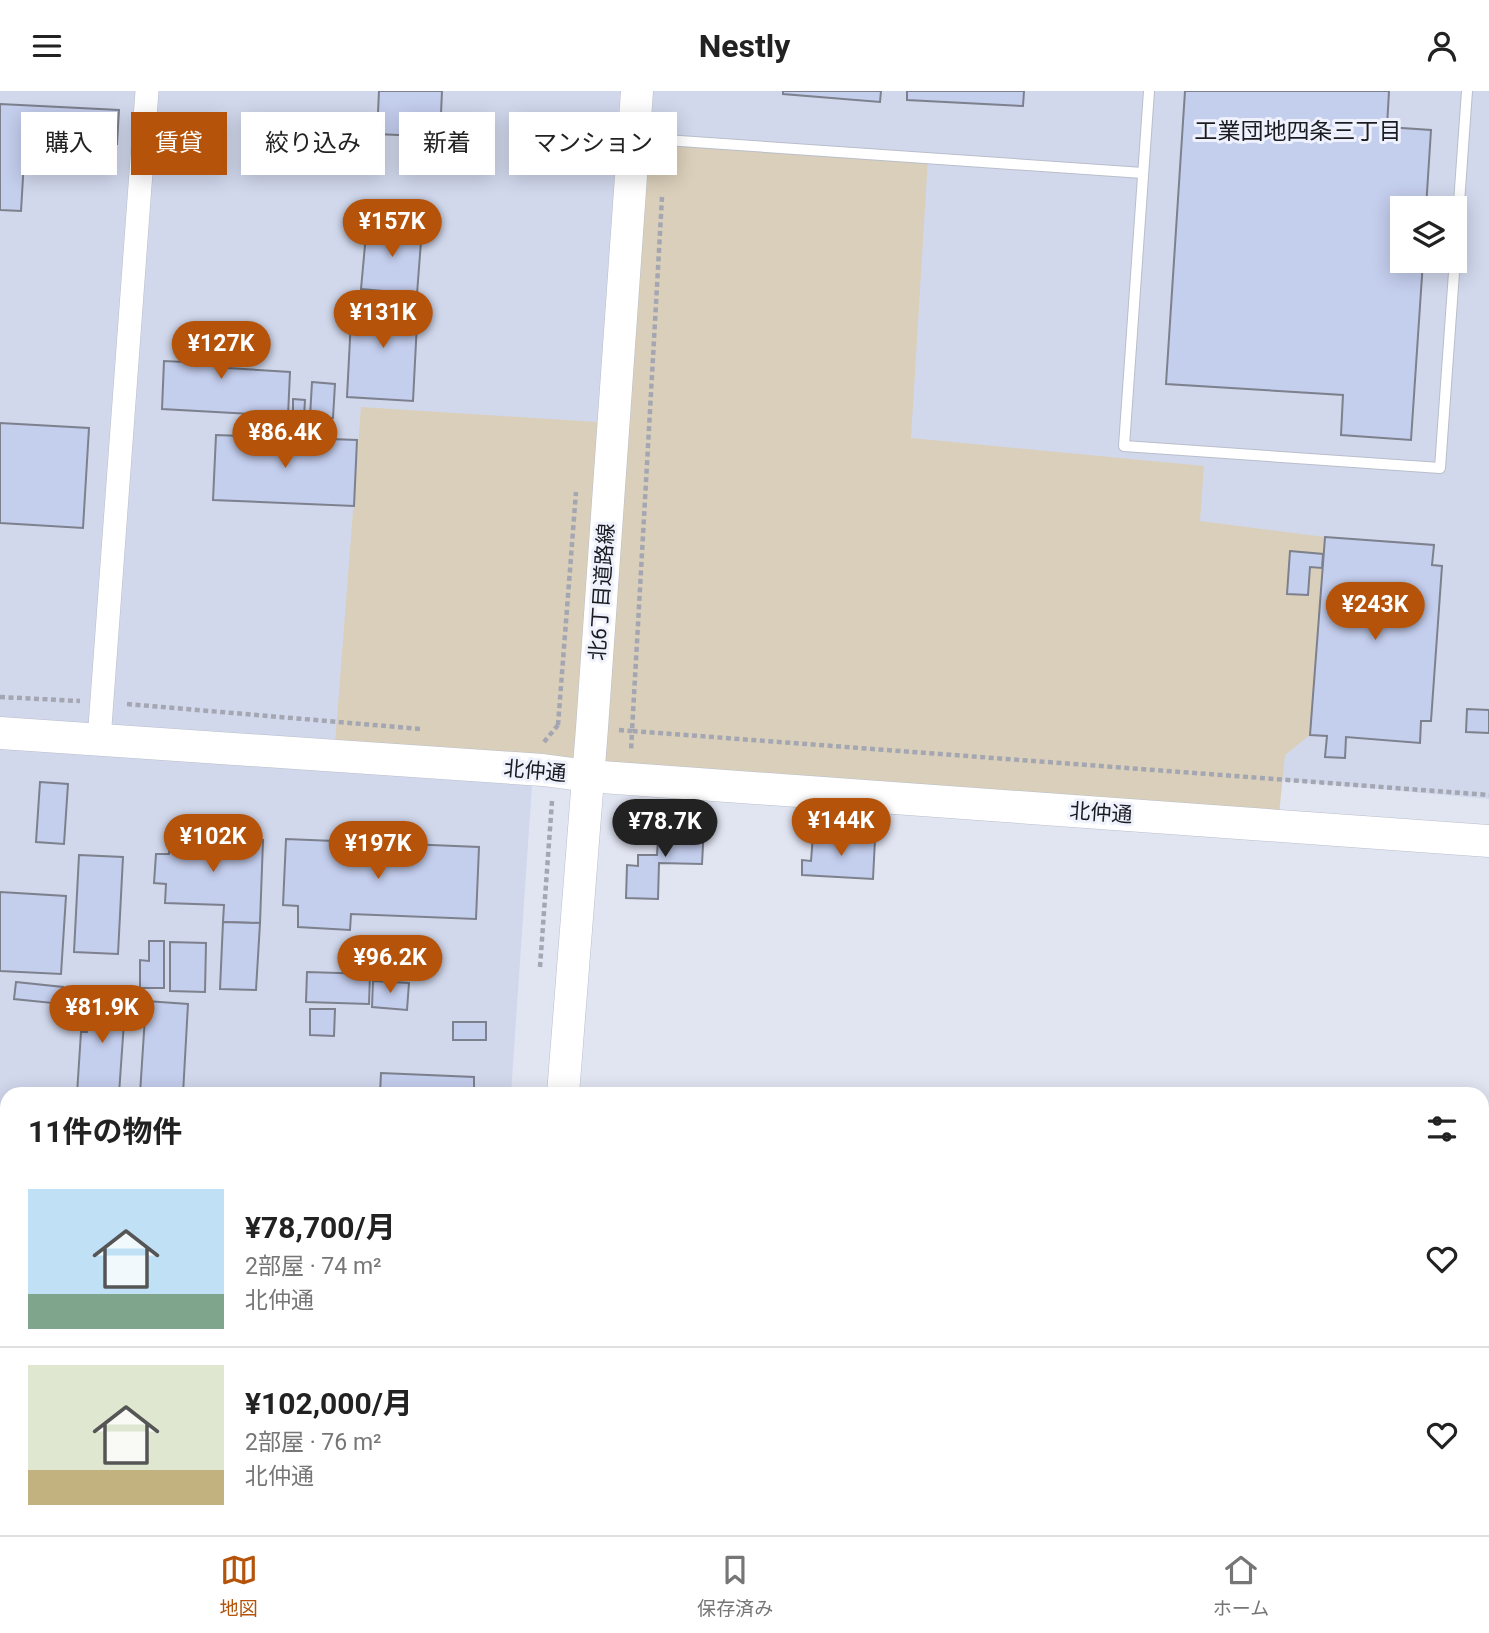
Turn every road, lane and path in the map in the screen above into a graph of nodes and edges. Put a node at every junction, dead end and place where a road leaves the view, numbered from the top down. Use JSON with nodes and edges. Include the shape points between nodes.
{"nodes":[{"id":1,"x":148,"y":91,"type":"edge"},
{"id":2,"x":637,"y":91,"type":"edge"},
{"id":3,"x":1149,"y":91,"type":"edge"},
{"id":4,"x":1467,"y":91,"type":"edge"},
{"id":5,"x":636,"y":112,"type":"edge"},
{"id":6,"x":677,"y":141,"type":"edge"},
{"id":7,"x":1143,"y":173,"type":"junction"},
{"id":8,"x":631,"y":175,"type":"edge"},
{"id":9,"x":662,"y":195,"type":"dead end"},
{"id":10,"x":0,"y":697,"type":"edge"},
{"id":11,"x":102,"y":702,"type":"junction"},
{"id":12,"x":433,"y":730,"type":"dead end"},
{"id":13,"x":0,"y":733,"type":"edge"},
{"id":14,"x":99,"y":740,"type":"junction"},
{"id":15,"x":588,"y":776,"type":"junction"},
{"id":16,"x":552,"y":793,"type":"dead end"},
{"id":17,"x":1489,"y":795,"type":"edge"},
{"id":18,"x":1489,"y":841,"type":"edge"},
{"id":19,"x":540,"y":974,"type":"dead end"},
{"id":20,"x":564,"y":1087,"type":"edge"}],
"edges":[{"from":1,"to":11,"type":"street"},
{"from":2,"to":5,"type":"street","name":"北6丁目道路線"},
{"from":3,"to":7,"type":"lane"},
{"from":4,"to":7,"type":"lane","via":[[1440,468],[1124,446]]},
{"from":6,"to":7,"type":"lane"},
{"from":8,"to":15,"type":"street","name":"北6丁目道路線"},
{"from":9,"to":17,"type":"path","via":[[632,731]]},
{"from":10,"to":11,"type":"path"},
{"from":11,"to":12,"type":"path"},
{"from":11,"to":14,"type":"street"},
{"from":13,"to":14,"type":"street","name":"北仲通"},
{"from":14,"to":15,"type":"street","name":"北仲通"},
{"from":15,"to":18,"type":"street","name":"北仲通"},
{"from":15,"to":20,"type":"street","name":"北6丁目道路線"},
{"from":16,"to":19,"type":"path"}]}
